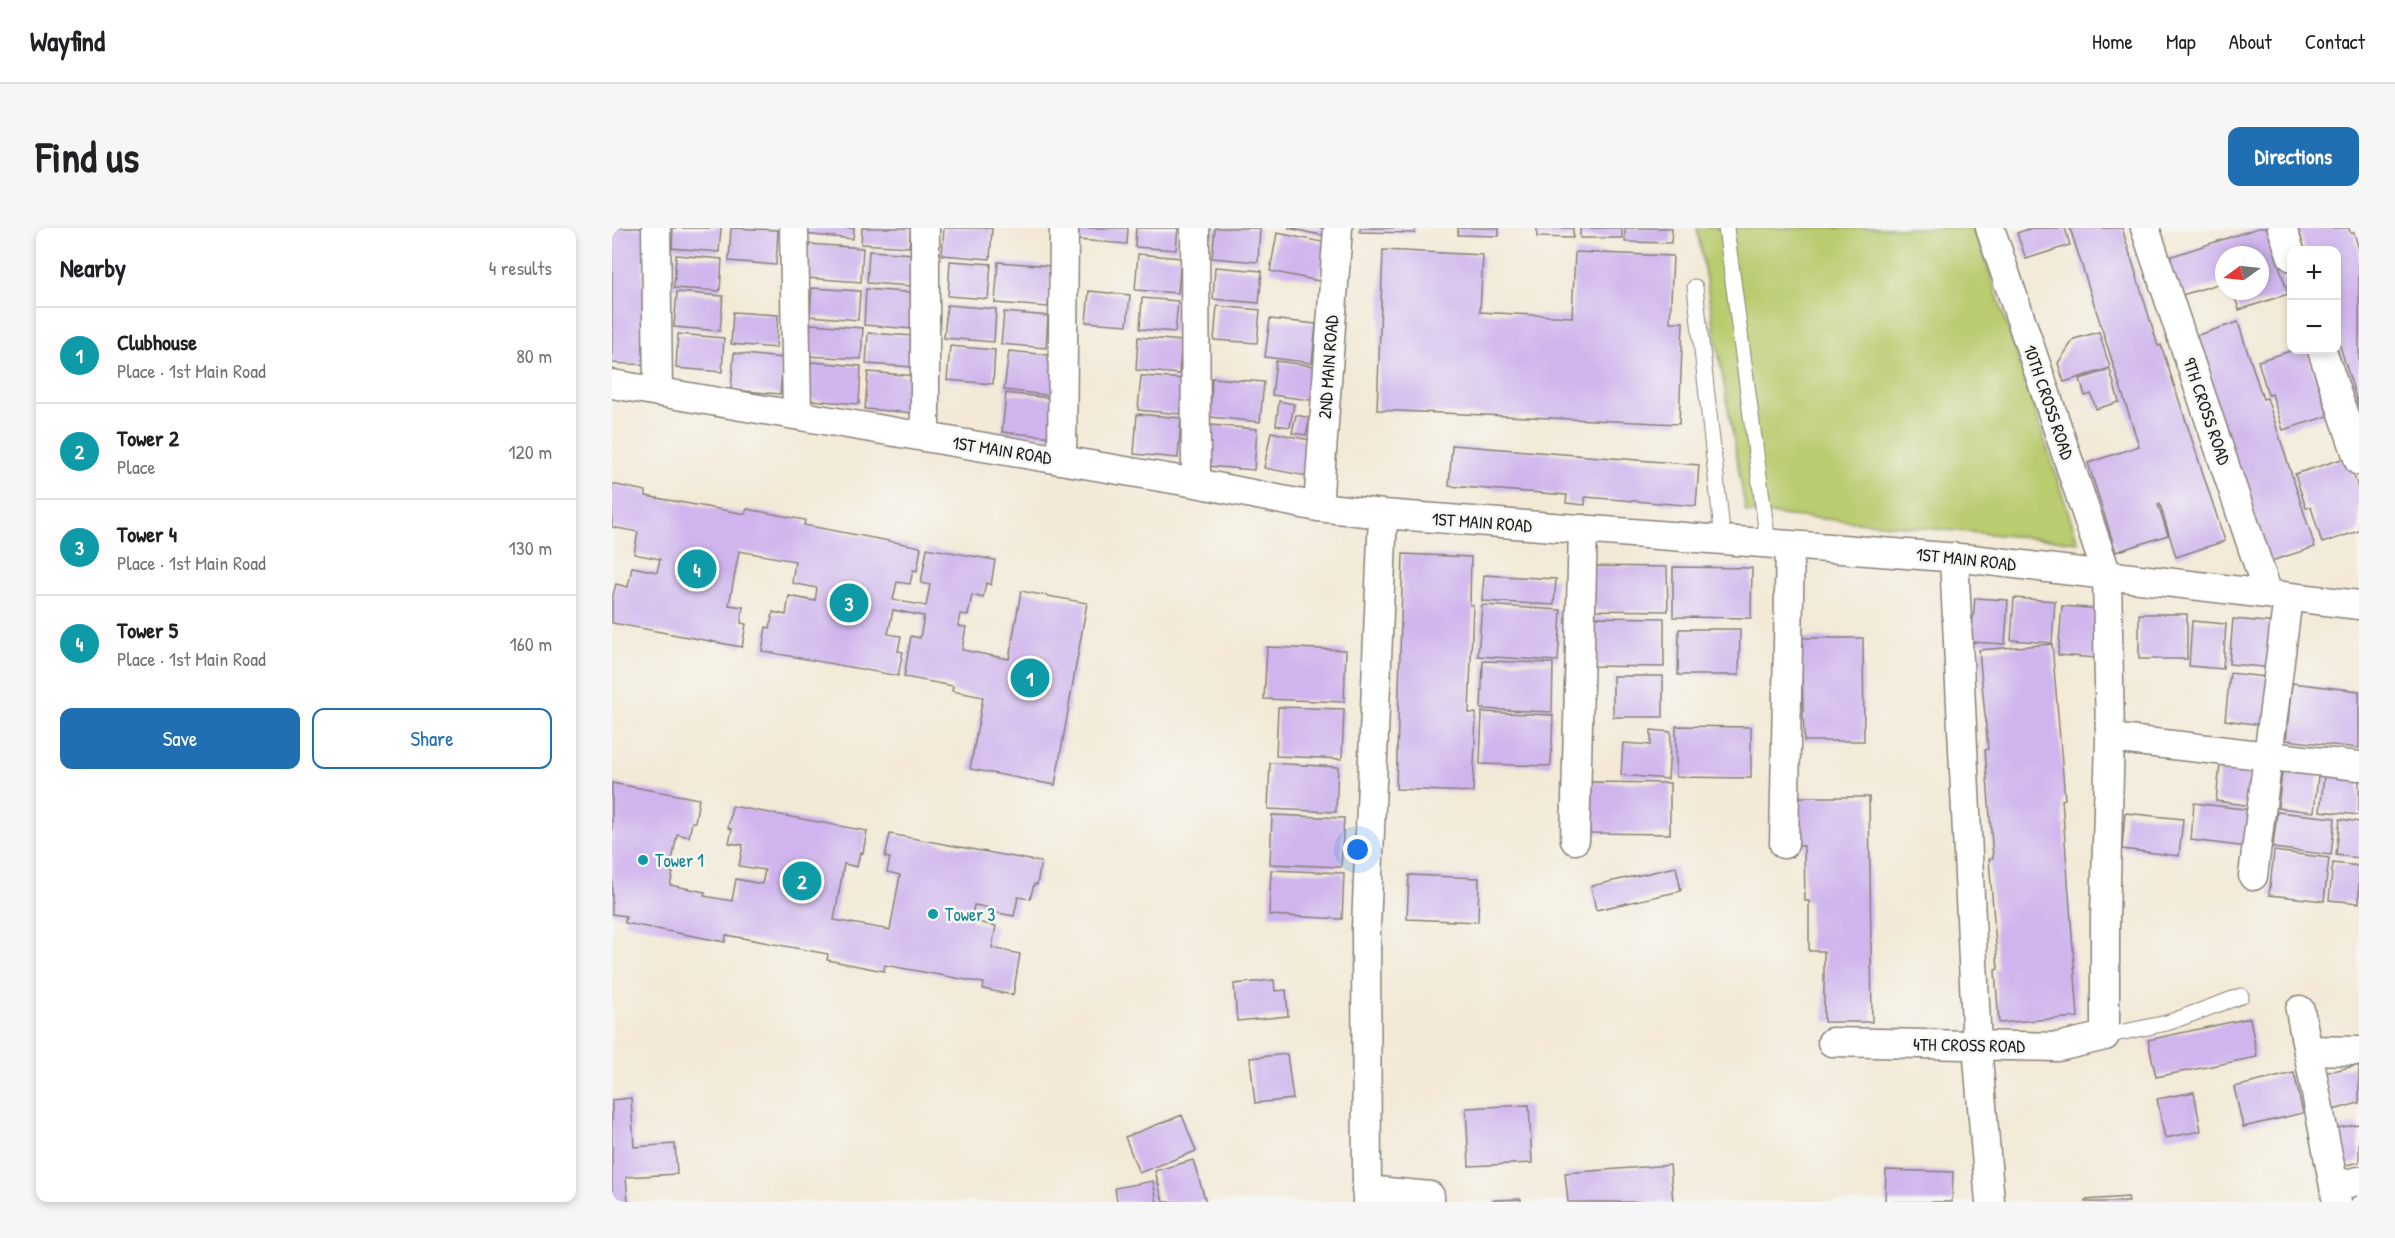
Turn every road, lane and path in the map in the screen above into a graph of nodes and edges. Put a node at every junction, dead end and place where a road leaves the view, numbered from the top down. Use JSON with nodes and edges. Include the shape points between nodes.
{"nodes":[{"id":1,"x":656,"y":228,"type":"edge"},
{"id":2,"x":794,"y":228,"type":"edge"},
{"id":3,"x":925,"y":228,"type":"edge"},
{"id":4,"x":1064,"y":228,"type":"edge"},
{"id":5,"x":1195,"y":228,"type":"edge"},
{"id":6,"x":1338,"y":228,"type":"edge"},
{"id":7,"x":1726,"y":228,"type":"edge"},
{"id":8,"x":1990,"y":228,"type":"edge"},
{"id":9,"x":2145,"y":228,"type":"edge"},
{"id":10,"x":2282,"y":228,"type":"edge"},
{"id":11,"x":2288,"y":246,"type":"edge"},
{"id":12,"x":1695,"y":287,"type":"dead end"},
{"id":13,"x":2323,"y":354,"type":"edge"},
{"id":14,"x":612,"y":384,"type":"edge"},
{"id":15,"x":658,"y":392,"type":"junction"},
{"id":16,"x":797,"y":415,"type":"junction"},
{"id":17,"x":925,"y":437,"type":"junction"},
{"id":18,"x":1062,"y":460,"type":"junction"},
{"id":19,"x":2359,"y":461,"type":"edge"},
{"id":20,"x":1196,"y":483,"type":"junction"},
{"id":21,"x":1318,"y":507,"type":"junction"},
{"id":22,"x":1383,"y":514,"type":"junction"},
{"id":23,"x":1583,"y":530,"type":"junction"},
{"id":24,"x":1723,"y":540,"type":"junction"},
{"id":25,"x":1779,"y":544,"type":"junction"},
{"id":26,"x":1954,"y":557,"type":"junction"},
{"id":27,"x":2107,"y":575,"type":"junction"},
{"id":28,"x":2278,"y":596,"type":"junction"},
{"id":29,"x":2359,"y":605,"type":"edge"},
{"id":30,"x":2110,"y":738,"type":"junction"},
{"id":31,"x":2269,"y":756,"type":"junction"},
{"id":32,"x":2359,"y":766,"type":"edge"},
{"id":33,"x":1575,"y":840,"type":"dead end"},
{"id":34,"x":1784,"y":844,"type":"dead end"},
{"id":35,"x":2253,"y":876,"type":"dead end"},
{"id":36,"x":2241,"y":996,"type":"dead end"},
{"id":37,"x":2300,"y":1010,"type":"dead end"},
{"id":38,"x":2105,"y":1036,"type":"junction"},
{"id":39,"x":1832,"y":1042,"type":"dead end"},
{"id":40,"x":1977,"y":1046,"type":"junction"},
{"id":41,"x":2308,"y":1050,"type":"junction"},
{"id":42,"x":2359,"y":1051,"type":"edge"},
{"id":43,"x":2344,"y":1190,"type":"edge"},
{"id":44,"x":1367,"y":1196,"type":"edge"},
{"id":45,"x":1430,"y":1202,"type":"edge"},
{"id":46,"x":1990,"y":1202,"type":"edge"}],
"edges":[{"from":1,"to":15,"type":"street"},
{"from":2,"to":16,"type":"street"},
{"from":3,"to":17,"type":"street"},
{"from":4,"to":18,"type":"street"},
{"from":5,"to":20,"type":"street"},
{"from":6,"to":21,"type":"street","name":"2ND MAIN ROAD"},
{"from":7,"to":25,"type":"lane"},
{"from":8,"to":27,"type":"street","name":"10TH CROSS ROAD"},
{"from":9,"to":28,"type":"street","name":"9TH CROSS ROAD"},
{"from":10,"to":11,"type":"street"},
{"from":12,"to":24,"type":"lane"},
{"from":13,"to":19,"type":"street"},
{"from":14,"to":15,"type":"street","name":"1ST MAIN ROAD"},
{"from":15,"to":16,"type":"street","name":"1ST MAIN ROAD"},
{"from":16,"to":17,"type":"street","name":"1ST MAIN ROAD"},
{"from":17,"to":18,"type":"street","name":"1ST MAIN ROAD"},
{"from":18,"to":20,"type":"street","name":"1ST MAIN ROAD"},
{"from":20,"to":21,"type":"street","name":"1ST MAIN ROAD"},
{"from":21,"to":22,"type":"street","name":"1ST MAIN ROAD"},
{"from":22,"to":23,"type":"street","name":"1ST MAIN ROAD"},
{"from":22,"to":44,"type":"street","via":[[1366,928]]},
{"from":23,"to":24,"type":"street","name":"1ST MAIN ROAD"},
{"from":23,"to":33,"type":"street"},
{"from":24,"to":25,"type":"street","name":"1ST MAIN ROAD"},
{"from":25,"to":26,"type":"street","name":"1ST MAIN ROAD"},
{"from":25,"to":34,"type":"street"},
{"from":26,"to":27,"type":"street","name":"1ST MAIN ROAD"},
{"from":26,"to":40,"type":"street"},
{"from":27,"to":28,"type":"street","name":"1ST MAIN ROAD"},
{"from":27,"to":30,"type":"street","name":"10TH CROSS ROAD"},
{"from":28,"to":29,"type":"street","name":"1ST MAIN ROAD"},
{"from":28,"to":31,"type":"street"},
{"from":30,"to":31,"type":"street"},
{"from":30,"to":38,"type":"street","name":"10TH CROSS ROAD"},
{"from":31,"to":32,"type":"street"},
{"from":31,"to":35,"type":"street"},
{"from":36,"to":38,"type":"lane","via":[[2167,1023]]},
{"from":37,"to":41,"type":"street"},
{"from":38,"to":40,"type":"street","name":"4TH CROSS ROAD","via":[[2058,1047]]},
{"from":39,"to":40,"type":"street","name":"4TH CROSS ROAD"},
{"from":40,"to":46,"type":"street"},
{"from":41,"to":42,"type":"street"},
{"from":41,"to":43,"type":"street"},
{"from":44,"to":45,"type":"street","via":[[1430,1196]]}]}
